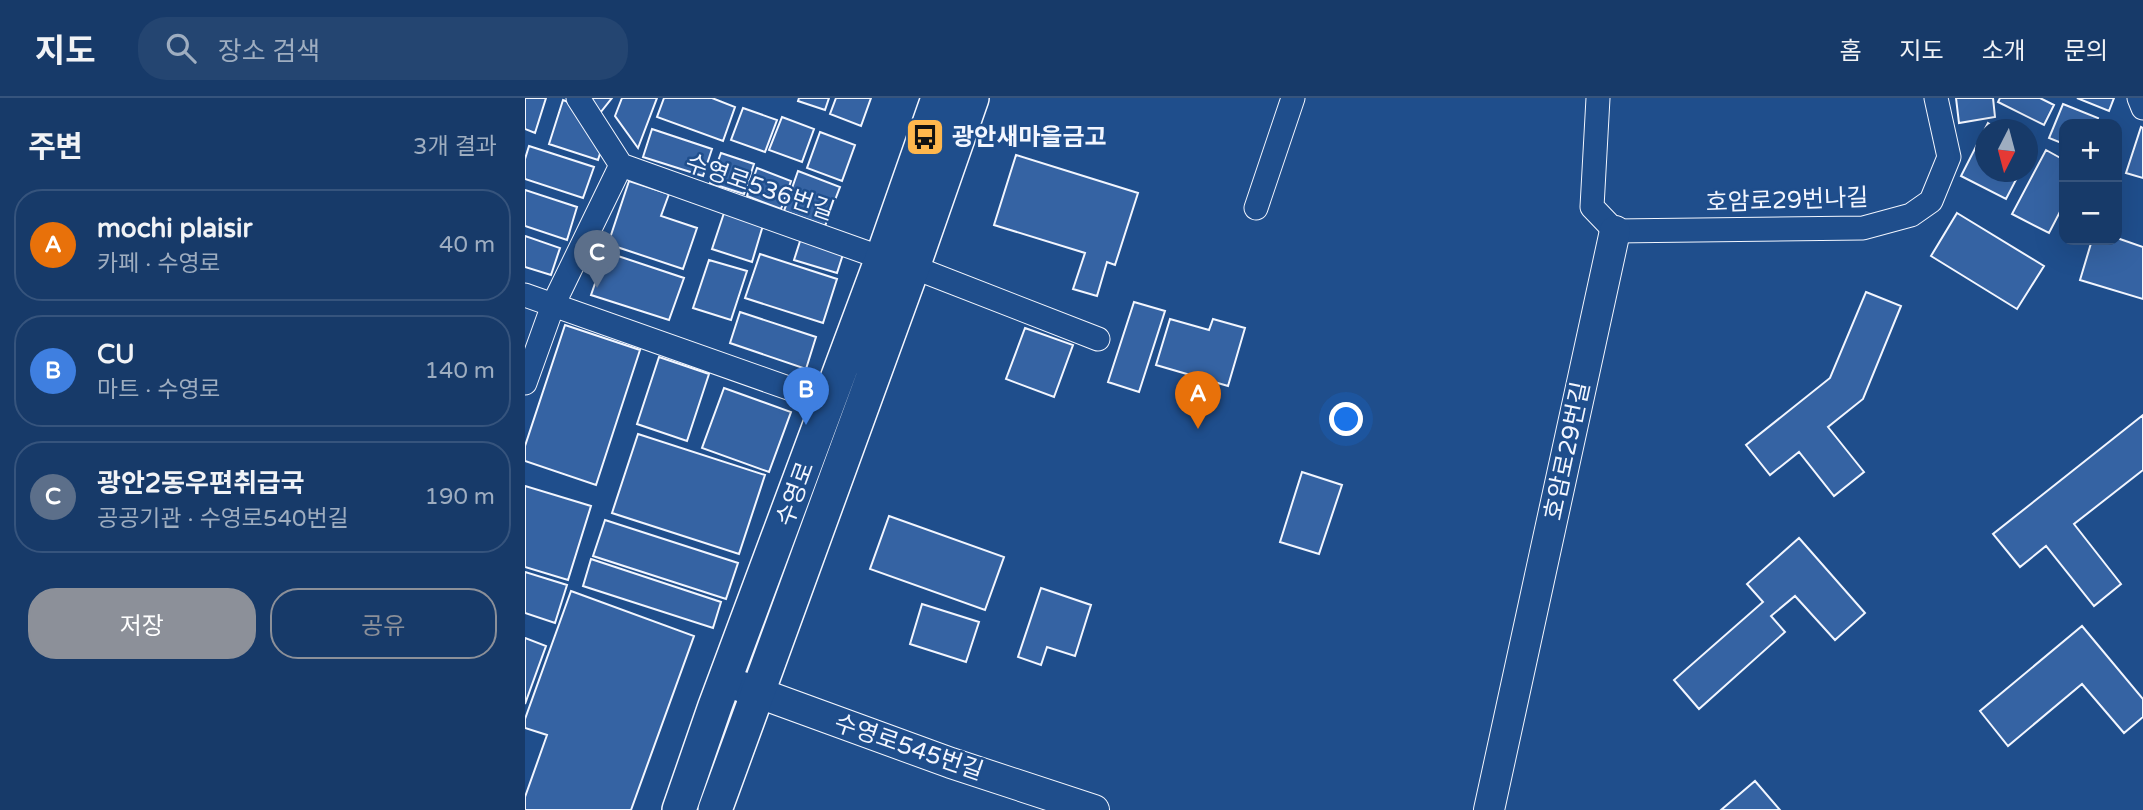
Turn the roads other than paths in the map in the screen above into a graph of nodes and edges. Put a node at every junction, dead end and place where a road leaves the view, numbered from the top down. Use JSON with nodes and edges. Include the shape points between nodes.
{"nodes":[{"id":1,"x":578,"y":98,"type":"edge"},
{"id":2,"x":938,"y":98,"type":"edge"},
{"id":3,"x":972,"y":98,"type":"edge"},
{"id":4,"x":1293,"y":98,"type":"edge"},
{"id":5,"x":1598,"y":98,"type":"edge"},
{"id":6,"x":1936,"y":98,"type":"edge"},
{"id":7,"x":2139,"y":98,"type":"edge"},
{"id":8,"x":2143,"y":108,"type":"edge"},
{"id":9,"x":621,"y":165,"type":"junction"},
{"id":10,"x":1256,"y":208,"type":"dead end"},
{"id":11,"x":1615,"y":231,"type":"junction"},
{"id":12,"x":882,"y":258,"type":"junction"},
{"id":13,"x":913,"y":267,"type":"junction"},
{"id":14,"x":525,"y":295,"type":"edge"},
{"id":15,"x":553,"y":304,"type":"junction"},
{"id":16,"x":1098,"y":339,"type":"dead end"},
{"id":17,"x":525,"y":383,"type":"edge"},
{"id":18,"x":828,"y":402,"type":"junction"},
{"id":19,"x":726,"y":681,"type":"junction"},
{"id":20,"x":757,"y":694,"type":"junction"},
{"id":21,"x":1041,"y":802,"type":"edge"},
{"id":22,"x":679,"y":810,"type":"edge"},
{"id":23,"x":716,"y":810,"type":"edge"},
{"id":24,"x":1094,"y":810,"type":"edge"},
{"id":25,"x":1489,"y":810,"type":"edge"}],
"edges":[{"from":1,"to":9,"type":"street"},
{"from":2,"to":12,"type":"main road","name":"수영로"},
{"from":3,"to":13,"type":"main road","name":"수영로"},
{"from":4,"to":10,"type":"street"},
{"from":5,"to":11,"type":"street","via":[[1592,207]]},
{"from":6,"to":11,"type":"street","name":"호암로29번나길","via":[[1949,157],[1931,201],[1911,215],[1863,228]]},
{"from":7,"to":8,"type":"street"},
{"from":9,"to":12,"type":"street","name":"수영로536번길"},
{"from":9,"to":15,"type":"street"},
{"from":11,"to":25,"type":"street","name":"호암로29번길"},
{"from":12,"to":18,"type":"main road","name":"수영로"},
{"from":13,"to":16,"type":"street"},
{"from":13,"to":20,"type":"main road","name":"수영로"},
{"from":14,"to":15,"type":"street"},
{"from":15,"to":17,"type":"street"},
{"from":15,"to":18,"type":"street"},
{"from":18,"to":19,"type":"main road","name":"수영로"},
{"from":19,"to":20,"type":"street","name":"수영로545번길"},
{"from":19,"to":22,"type":"main road","name":"수영로"},
{"from":20,"to":21,"type":"street","name":"수영로545번길","via":[[951,763]]},
{"from":20,"to":23,"type":"main road","name":"수영로"},
{"from":21,"to":24,"type":"street","name":"수영로545번길"}]}
